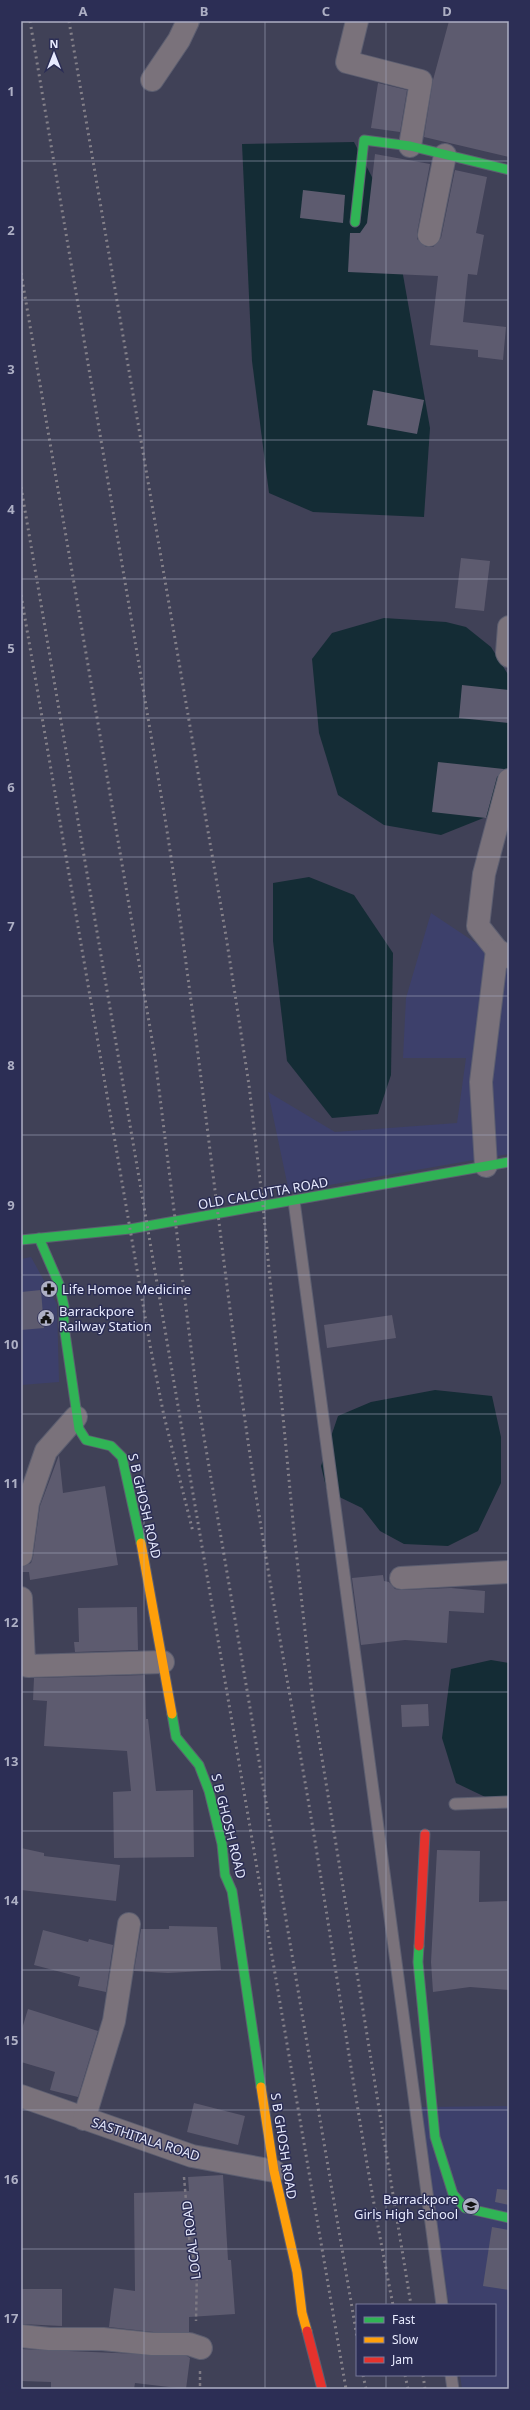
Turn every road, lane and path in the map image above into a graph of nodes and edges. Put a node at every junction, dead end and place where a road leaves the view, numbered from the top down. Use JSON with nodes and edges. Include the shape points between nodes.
{"nodes":[{"id":1,"x":188,"y":21,"type":"edge"},
{"id":2,"x":358,"y":21,"type":"edge"},
{"id":3,"x":152,"y":80,"type":"dead end"},
{"id":4,"x":410,"y":146,"type":"junction"},
{"id":5,"x":445,"y":155,"type":"junction"},
{"id":6,"x":509,"y":170,"type":"edge"},
{"id":7,"x":354,"y":222,"type":"dead end"},
{"id":8,"x":429,"y":236,"type":"dead end"},
{"id":9,"x":509,"y":627,"type":"edge"},
{"id":10,"x":509,"y":656,"type":"edge"},
{"id":11,"x":509,"y":780,"type":"edge"},
{"id":12,"x":503,"y":953,"type":"edge"},
{"id":13,"x":509,"y":1162,"type":"edge"},
{"id":14,"x":486,"y":1166,"type":"junction"},
{"id":15,"x":294,"y":1201,"type":"junction"},
{"id":16,"x":39,"y":1238,"type":"junction"},
{"id":17,"x":21,"y":1240,"type":"edge"},
{"id":18,"x":76,"y":1417,"type":"junction"},
{"id":19,"x":21,"y":1555,"type":"edge"},
{"id":20,"x":509,"y":1572,"type":"edge"},
{"id":21,"x":401,"y":1578,"type":"dead end"},
{"id":22,"x":21,"y":1598,"type":"edge"},
{"id":23,"x":163,"y":1662,"type":"junction"},
{"id":24,"x":509,"y":1802,"type":"edge"},
{"id":25,"x":455,"y":1804,"type":"dead end"},
{"id":26,"x":425,"y":1834,"type":"dead end"},
{"id":27,"x":129,"y":1924,"type":"dead end"},
{"id":28,"x":21,"y":2096,"type":"edge"},
{"id":29,"x":84,"y":2119,"type":"junction"},
{"id":30,"x":182,"y":2153,"type":"junction"},
{"id":31,"x":274,"y":2171,"type":"junction"},
{"id":32,"x":509,"y":2218,"type":"edge"},
{"id":33,"x":442,"y":2304,"type":"edge"},
{"id":34,"x":21,"y":2336,"type":"edge"},
{"id":35,"x":201,"y":2348,"type":"junction"},
{"id":36,"x":451,"y":2376,"type":"edge"},
{"id":37,"x":200,"y":2389,"type":"edge"},
{"id":38,"x":322,"y":2389,"type":"edge"},
{"id":39,"x":453,"y":2389,"type":"edge"}],
"edges":[{"from":1,"to":3,"type":"street","via":[[179,40]]},
{"from":2,"to":4,"type":"street","via":[[347,62],[421,80]]},
{"from":4,"to":5,"type":"street"},
{"from":4,"to":7,"type":"street","via":[[364,140]]},
{"from":5,"to":6,"type":"street"},
{"from":5,"to":8,"type":"street"},
{"from":9,"to":10,"type":"street"},
{"from":11,"to":12,"type":"street","via":[[484,874],[478,926]]},
{"from":12,"to":14,"type":"street","via":[[481,1082]]},
{"from":13,"to":14,"type":"street","name":"OLD CALCUTTA ROAD"},
{"from":14,"to":15,"type":"street","name":"OLD CALCUTTA ROAD"},
{"from":15,"to":16,"type":"street","name":"OLD CALCUTTA ROAD","via":[[130,1229]]},
{"from":15,"to":33,"type":"lane"},
{"from":16,"to":17,"type":"street","name":"OLD CALCUTTA ROAD"},
{"from":16,"to":18,"type":"street","name":"S B GHOSH ROAD","via":[[59,1284],[64,1306],[64,1326]]},
{"from":18,"to":19,"type":"street","via":[[46,1451],[28,1503]]},
{"from":18,"to":23,"type":"street","name":"S B GHOSH ROAD","via":[[86,1440],[109,1444],[118,1449],[122,1457],[132,1496]]},
{"from":20,"to":21,"type":"street"},
{"from":22,"to":23,"type":"street","via":[[26,1665]]},
{"from":23,"to":31,"type":"street","name":"S B GHOSH ROAD","via":[[176,1737],[199,1765],[209,1791],[222,1844],[225,1875],[232,1891]]},
{"from":24,"to":25,"type":"lane"},
{"from":26,"to":32,"type":"street","via":[[418,1962],[435,2137],[452,2194],[465,2208]]},
{"from":27,"to":29,"type":"street","via":[[114,2021]]},
{"from":28,"to":29,"type":"street","name":"SASTHITALA ROAD"},
{"from":29,"to":30,"type":"street","name":"SASTHITALA ROAD"},
{"from":30,"to":31,"type":"street","name":"SASTHITALA ROAD"},
{"from":30,"to":35,"type":"path","name":"LOCAL ROAD","via":[[190,2248],[197,2268],[196,2322],[204,2338]]},
{"from":31,"to":38,"type":"street","name":"S B GHOSH ROAD","via":[[297,2272],[302,2313]]},
{"from":34,"to":35,"type":"street","via":[[189,2344]]},
{"from":35,"to":37,"type":"path","name":"LOCAL ROAD"},
{"from":36,"to":39,"type":"lane"}]}
